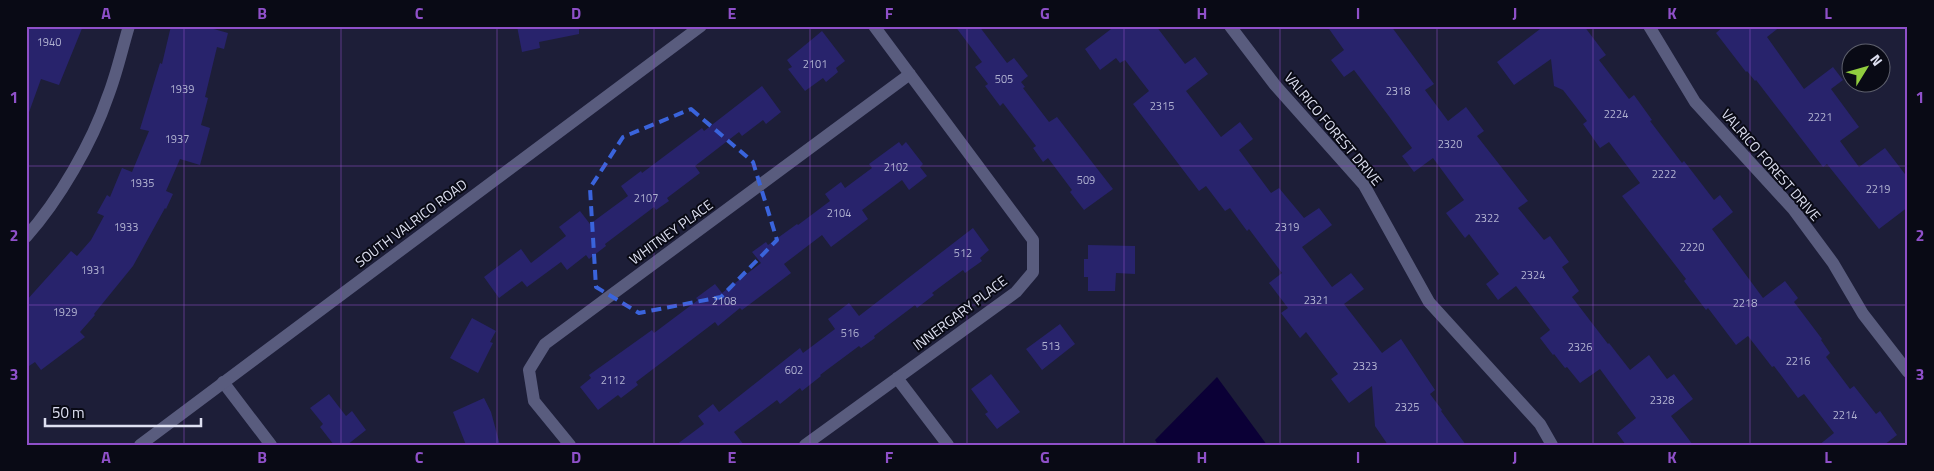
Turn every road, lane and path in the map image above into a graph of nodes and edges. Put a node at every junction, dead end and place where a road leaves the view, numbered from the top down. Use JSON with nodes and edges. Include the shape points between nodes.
{"nodes":[{"id":1,"x":129,"y":26,"type":"edge"},
{"id":2,"x":700,"y":26,"type":"edge"},
{"id":3,"x":874,"y":26,"type":"edge"},
{"id":4,"x":1230,"y":26,"type":"edge"},
{"id":5,"x":1648,"y":26,"type":"edge"},
{"id":6,"x":910,"y":74,"type":"junction"},
{"id":7,"x":26,"y":237,"type":"edge"},
{"id":8,"x":1908,"y":372,"type":"edge"},
{"id":9,"x":897,"y":378,"type":"junction"},
{"id":10,"x":223,"y":382,"type":"junction"},
{"id":11,"x":140,"y":445,"type":"edge"},
{"id":12,"x":271,"y":445,"type":"edge"},
{"id":13,"x":570,"y":445,"type":"edge"},
{"id":14,"x":806,"y":445,"type":"edge"},
{"id":15,"x":948,"y":445,"type":"edge"},
{"id":16,"x":1552,"y":445,"type":"edge"}],
"edges":[{"from":1,"to":7,"type":"street","via":[[108,97],[81,156],[42,220]]},
{"from":2,"to":10,"type":"street","name":"SOUTH VALRICO ROAD"},
{"from":3,"to":6,"type":"street","name":"INNERGARY PLACE"},
{"from":4,"to":16,"type":"street","name":"VALRICO FOREST DRIVE","via":[[1275,85],[1364,185],[1429,302],[1540,424]]},
{"from":5,"to":8,"type":"street","name":"VALRICO FOREST DRIVE","via":[[1696,102],[1793,209],[1833,263],[1863,314]]},
{"from":6,"to":9,"type":"street","name":"INNERGARY PLACE","via":[[1033,240],[1033,272],[1016,292]]},
{"from":6,"to":13,"type":"street","name":"WHITNEY PLACE","via":[[545,344],[529,370],[534,401]]},
{"from":9,"to":14,"type":"street","name":"INNERGARY PLACE"},
{"from":9,"to":15,"type":"street"},
{"from":10,"to":11,"type":"street","name":"SOUTH VALRICO ROAD"},
{"from":10,"to":12,"type":"street"}]}
